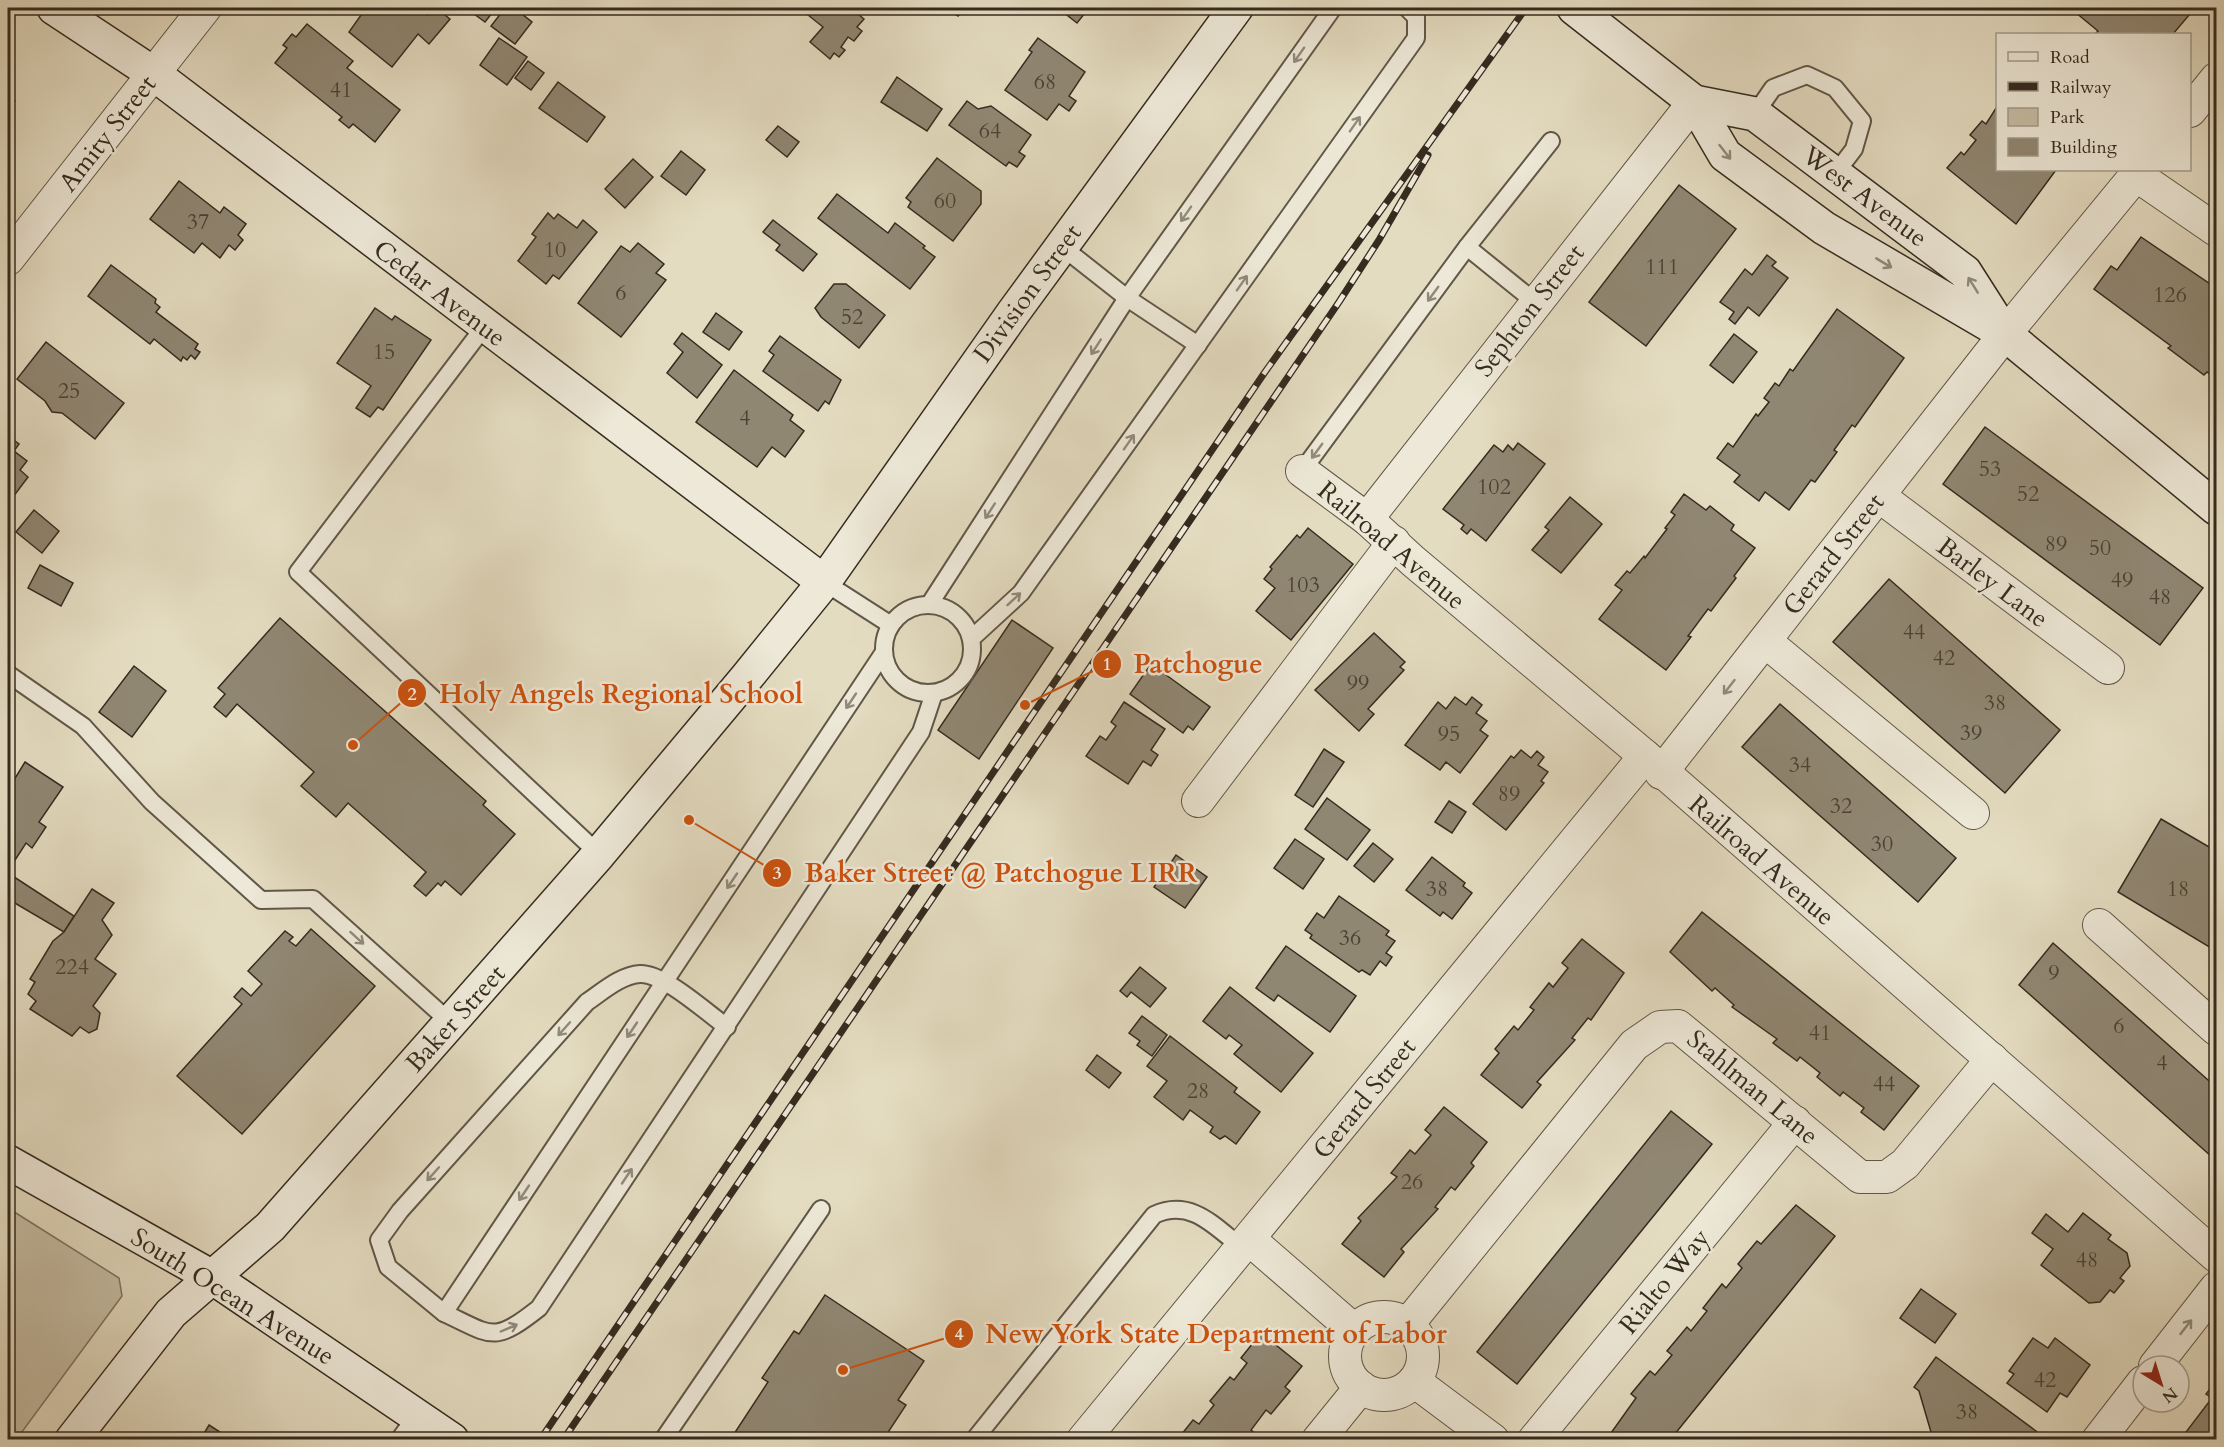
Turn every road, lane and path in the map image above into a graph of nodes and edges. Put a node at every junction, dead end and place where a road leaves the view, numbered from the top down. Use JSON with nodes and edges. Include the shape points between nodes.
{"nodes":[{"id":1,"x":54,"y":8,"type":"edge"},
{"id":2,"x":205,"y":8,"type":"edge"},
{"id":3,"x":1236,"y":8,"type":"edge"},
{"id":4,"x":1333,"y":8,"type":"edge"},
{"id":5,"x":1407,"y":8,"type":"edge"},
{"id":6,"x":1574,"y":8,"type":"edge"},
{"id":7,"x":154,"y":74,"type":"junction"},
{"id":8,"x":2217,"y":79,"type":"edge"},
{"id":9,"x":1694,"y":102,"type":"junction"},
{"id":10,"x":2191,"y":110,"type":"edge"},
{"id":11,"x":1755,"y":114,"type":"junction"},
{"id":12,"x":1551,"y":141,"type":"dead end"},
{"id":13,"x":2138,"y":172,"type":"edge"},
{"id":14,"x":1835,"y":174,"type":"junction"},
{"id":15,"x":2217,"y":230,"type":"edge"},
{"id":16,"x":1061,"y":246,"type":"junction"},
{"id":17,"x":1467,"y":247,"type":"junction"},
{"id":18,"x":8,"y":259,"type":"edge"},
{"id":19,"x":1127,"y":297,"type":"junction"},
{"id":20,"x":1535,"y":302,"type":"junction"},
{"id":21,"x":484,"y":327,"type":"junction"},
{"id":22,"x":2005,"y":334,"type":"junction"},
{"id":23,"x":1198,"y":345,"type":"junction"},
{"id":24,"x":1302,"y":471,"type":"joint"},
{"id":25,"x":1879,"y":496,"type":"junction"},
{"id":26,"x":2217,"y":508,"type":"edge"},
{"id":27,"x":1367,"y":519,"type":"junction"},
{"id":28,"x":1394,"y":542,"type":"junction"},
{"id":29,"x":824,"y":582,"type":"junction"},
{"id":30,"x":929,"y":605,"type":"junction"},
{"id":31,"x":891,"y":625,"type":"junction"},
{"id":32,"x":971,"y":639,"type":"junction"},
{"id":33,"x":1765,"y":641,"type":"junction"},
{"id":34,"x":884,"y":652,"type":"junction"},
{"id":35,"x":2108,"y":668,"type":"dead end"},
{"id":36,"x":8,"y":674,"type":"edge"},
{"id":37,"x":934,"y":693,"type":"junction"},
{"id":38,"x":1653,"y":764,"type":"junction"},
{"id":39,"x":1198,"y":801,"type":"dead end"},
{"id":40,"x":1973,"y":813,"type":"dead end"},
{"id":41,"x":599,"y":854,"type":"junction"},
{"id":42,"x":2099,"y":925,"type":"dead end"},
{"id":43,"x":665,"y":982,"type":"junction"},
{"id":44,"x":451,"y":1023,"type":"junction"},
{"id":45,"x":727,"y":1027,"type":"junction"},
{"id":46,"x":2217,"y":1029,"type":"edge"},
{"id":47,"x":1992,"y":1059,"type":"junction"},
{"id":48,"x":1795,"y":1122,"type":"junction"},
{"id":49,"x":8,"y":1162,"type":"edge"},
{"id":50,"x":820,"y":1209,"type":"dead end"},
{"id":51,"x":1245,"y":1243,"type":"junction"},
{"id":52,"x":2217,"y":1256,"type":"edge"},
{"id":53,"x":212,"y":1277,"type":"junction"},
{"id":54,"x":2217,"y":1288,"type":"edge"},
{"id":55,"x":444,"y":1313,"type":"junction"},
{"id":56,"x":1408,"y":1324,"type":"junction"},
{"id":57,"x":1354,"y":1330,"type":"junction"},
{"id":58,"x":2165,"y":1354,"type":"edge"},
{"id":59,"x":1414,"y":1381,"type":"junction"},
{"id":60,"x":1361,"y":1387,"type":"junction"},
{"id":61,"x":2131,"y":1397,"type":"edge"},
{"id":62,"x":408,"y":1427,"type":"edge"},
{"id":63,"x":72,"y":1440,"type":"edge"},
{"id":64,"x":452,"y":1440,"type":"edge"},
{"id":65,"x":663,"y":1440,"type":"edge"},
{"id":66,"x":974,"y":1440,"type":"edge"},
{"id":67,"x":1083,"y":1440,"type":"edge"},
{"id":68,"x":1318,"y":1440,"type":"edge"},
{"id":69,"x":1493,"y":1440,"type":"edge"},
{"id":70,"x":1534,"y":1440,"type":"edge"},
{"id":71,"x":2098,"y":1440,"type":"edge"}],
"edges":[{"from":1,"to":7,"type":"street","name":"Cedar Avenue"},
{"from":2,"to":7,"type":"street","name":"Amity Street"},
{"from":3,"to":16,"type":"street","name":"Division Street"},
{"from":4,"to":19,"type":"lane","one_way":true},
{"from":23,"to":5,"type":"lane","one_way":true,"via":[[1416,38],[1416,17]]},
{"from":6,"to":9,"type":"street","name":"West Avenue"},
{"from":7,"to":18,"type":"street","name":"Amity Street"},
{"from":7,"to":21,"type":"street","name":"Cedar Avenue"},
{"from":8,"to":10,"type":"street"},
{"from":9,"to":11,"type":"street","name":"West Avenue"},
{"from":9,"to":20,"type":"street","name":"Sephton Street"},
{"from":9,"to":22,"type":"street","name":"West Avenue","one_way":true,"via":[[1725,155],[1824,228]]},
{"from":11,"to":14,"type":"street","name":"West Avenue"},
{"from":11,"to":14,"type":"lane","via":[[1773,88],[1807,75],[1835,88],[1862,121],[1854,149]]},
{"from":12,"to":17,"type":"lane"},
{"from":13,"to":15,"type":"street"},
{"from":13,"to":22,"type":"street","name":"Gerard Street"},
{"from":22,"to":14,"type":"street","name":"West Avenue","one_way":true,"via":[[1965,272]]},
{"from":16,"to":19,"type":"lane"},
{"from":16,"to":29,"type":"street","name":"Division Street"},
{"from":17,"to":20,"type":"lane"},
{"from":17,"to":24,"type":"lane","one_way":true},
{"from":19,"to":23,"type":"lane"},
{"from":19,"to":30,"type":"lane","one_way":true},
{"from":20,"to":27,"type":"street","name":"Sephton Street"},
{"from":21,"to":29,"type":"street","name":"Cedar Avenue"},
{"from":21,"to":41,"type":"lane","via":[[298,572]]},
{"from":22,"to":25,"type":"street","name":"Gerard Street"},
{"from":22,"to":26,"type":"street","name":"West Avenue"},
{"from":32,"to":23,"type":"lane","one_way":true,"via":[[1021,593]]},
{"from":24,"to":27,"type":"street","name":"Railroad Avenue"},
{"from":25,"to":33,"type":"street","name":"Gerard Street"},
{"from":25,"to":35,"type":"street","name":"Barley Lane"},
{"from":27,"to":28,"type":"street","name":"Railroad Avenue"},
{"from":28,"to":38,"type":"street","name":"Railroad Avenue"},
{"from":28,"to":39,"type":"street"},
{"from":29,"to":31,"type":"lane"},
{"from":29,"to":41,"type":"street","name":"Baker Street"},
{"from":30,"to":31,"type":"lane","via":[[902,614]]},
{"from":30,"to":32,"type":"lane","via":[[956,615]]},
{"from":31,"to":34,"type":"lane"},
{"from":32,"to":37,"type":"lane","via":[[972,654],[960,679]]},
{"from":33,"to":38,"type":"street","name":"Gerard Street","one_way":true},
{"from":33,"to":40,"type":"street"},
{"from":34,"to":37,"type":"lane","via":[[895,679],[913,690]]},
{"from":34,"to":43,"type":"lane","one_way":true},
{"from":36,"to":44,"type":"lane","one_way":true,"via":[[82,726],[152,802],[261,900],[313,899]]},
{"from":37,"to":45,"type":"lane","via":[[921,732]]},
{"from":38,"to":47,"type":"street","name":"Railroad Avenue"},
{"from":38,"to":51,"type":"street","name":"Gerard Street"},
{"from":41,"to":44,"type":"street","name":"Baker Street"},
{"from":42,"to":46,"type":"street"},
{"from":43,"to":45,"type":"lane"},
{"from":43,"to":55,"type":"lane","one_way":true},
{"from":43,"to":55,"type":"lane","one_way":true,"via":[[641,974],[619,981],[587,1002],[400,1211],[379,1240],[388,1267]]},
{"from":44,"to":53,"type":"street","name":"Baker Street","via":[[270,1227]]},
{"from":55,"to":45,"type":"lane","one_way":true,"via":[[489,1335],[513,1328],[539,1308]]},
{"from":47,"to":48,"type":"street","name":"Stahlman Lane","via":[[1905,1164],[1887,1177],[1860,1177]]},
{"from":47,"to":52,"type":"street","name":"Railroad Avenue"},
{"from":48,"to":56,"type":"street","name":"Stahlman Lane","via":[[1678,1026],[1660,1027],[1634,1046]]},
{"from":48,"to":70,"type":"street","name":"Rialto Way"},
{"from":49,"to":53,"type":"street","name":"South Ocean Avenue"},
{"from":50,"to":65,"type":"lane"},
{"from":51,"to":57,"type":"street"},
{"from":51,"to":66,"type":"lane","via":[[1184,1209],[1168,1209],[1154,1215]]},
{"from":51,"to":67,"type":"street","name":"Gerard Street"},
{"from":53,"to":62,"type":"street","name":"South Ocean Avenue"},
{"from":53,"to":63,"type":"street","name":"Baker Street","via":[[171,1313]]},
{"from":58,"to":54,"type":"street","one_way":true},
{"from":56,"to":57,"type":"street","via":[[1395,1317],[1381,1317]]},
{"from":56,"to":59,"type":"street","via":[[1419,1336],[1424,1351],[1422,1367]]},
{"from":57,"to":60,"type":"street","via":[[1345,1360],[1350,1375]]},
{"from":59,"to":60,"type":"street","via":[[1389,1395],[1374,1394]]},
{"from":59,"to":69,"type":"street"},
{"from":60,"to":68,"type":"street"},
{"from":61,"to":71,"type":"street"},
{"from":62,"to":64,"type":"street","name":"South Ocean Avenue"}]}
